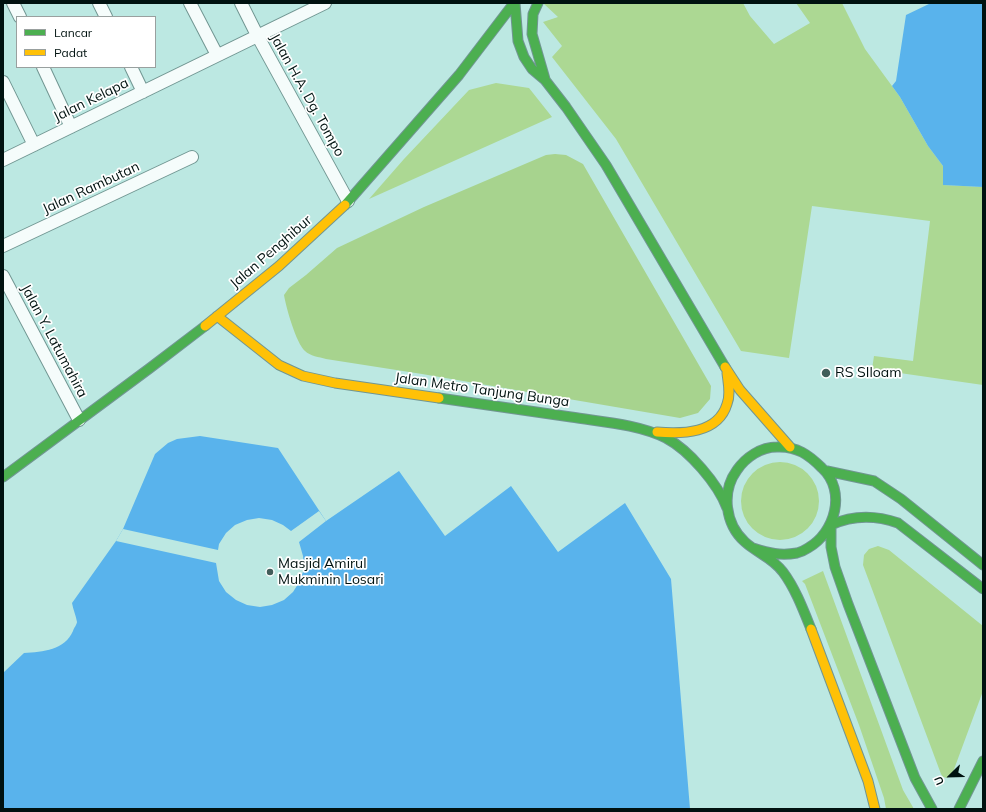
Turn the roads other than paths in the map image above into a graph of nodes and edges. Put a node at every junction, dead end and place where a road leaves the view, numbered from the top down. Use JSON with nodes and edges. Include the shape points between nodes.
{"nodes":[{"id":1,"x":13,"y":3,"type":"edge"},
{"id":2,"x":99,"y":3,"type":"edge"},
{"id":3,"x":190,"y":3,"type":"edge"},
{"id":4,"x":241,"y":3,"type":"edge"},
{"id":5,"x":325,"y":3,"type":"edge"},
{"id":6,"x":514,"y":3,"type":"edge"},
{"id":7,"x":538,"y":3,"type":"edge"},
{"id":8,"x":20,"y":16,"type":"edge"},
{"id":9,"x":106,"y":16,"type":"edge"},
{"id":10,"x":257,"y":35,"type":"junction"},
{"id":11,"x":217,"y":55,"type":"junction"},
{"id":12,"x":43,"y":68,"type":"edge"},
{"id":13,"x":131,"y":68,"type":"edge"},
{"id":14,"x":545,"y":80,"type":"junction"},
{"id":15,"x":3,"y":82,"type":"edge"},
{"id":16,"x":143,"y":92,"type":"junction"},
{"id":17,"x":71,"y":127,"type":"junction"},
{"id":18,"x":34,"y":145,"type":"junction"},
{"id":19,"x":192,"y":157,"type":"dead end"},
{"id":20,"x":3,"y":160,"type":"edge"},
{"id":21,"x":348,"y":201,"type":"junction"},
{"id":22,"x":3,"y":246,"type":"edge"},
{"id":23,"x":3,"y":276,"type":"edge"},
{"id":24,"x":217,"y":316,"type":"junction"},
{"id":25,"x":725,"y":367,"type":"junction"},
{"id":26,"x":80,"y":420,"type":"junction"},
{"id":27,"x":647,"y":431,"type":"junction"},
{"id":28,"x":790,"y":447,"type":"junction"},
{"id":29,"x":827,"y":471,"type":"junction"},
{"id":30,"x":3,"y":477,"type":"edge"},
{"id":31,"x":727,"y":508,"type":"junction"},
{"id":32,"x":831,"y":525,"type":"junction"},
{"id":33,"x":753,"y":548,"type":"junction"},
{"id":34,"x":983,"y":564,"type":"edge"},
{"id":35,"x":983,"y":589,"type":"edge"},
{"id":36,"x":983,"y":761,"type":"edge"},
{"id":37,"x":875,"y":809,"type":"edge"},
{"id":38,"x":932,"y":809,"type":"edge"},
{"id":39,"x":959,"y":809,"type":"edge"}],
"edges":[{"from":1,"to":8,"type":"street"},
{"from":2,"to":9,"type":"street"},
{"from":3,"to":11,"type":"street"},
{"from":4,"to":10,"type":"street","name":"Jalan H.A. Dg. Tompo"},
{"from":5,"to":10,"type":"street","name":"Jalan Kelapa"},
{"from":6,"to":14,"type":"main road","via":[[518,41],[524,57],[532,69]]},
{"from":6,"to":21,"type":"main road","name":"Jalan Penghibur","via":[[459,75]]},
{"from":7,"to":14,"type":"main road","via":[[533,14],[532,34]]},
{"from":10,"to":11,"type":"street","name":"Jalan Kelapa"},
{"from":10,"to":21,"type":"street","name":"Jalan H.A. Dg. Tompo"},
{"from":11,"to":16,"type":"street","name":"Jalan Kelapa"},
{"from":12,"to":17,"type":"street"},
{"from":13,"to":16,"type":"street"},
{"from":14,"to":25,"type":"main road","via":[[606,165]]},
{"from":15,"to":18,"type":"street"},
{"from":16,"to":17,"type":"street","name":"Jalan Kelapa"},
{"from":17,"to":18,"type":"street","name":"Jalan Kelapa"},
{"from":18,"to":20,"type":"street","name":"Jalan Kelapa"},
{"from":19,"to":22,"type":"street","name":"Jalan Rambutan"},
{"from":21,"to":24,"type":"main road","name":"Jalan Penghibur","via":[[279,266]]},
{"from":23,"to":26,"type":"street","name":"Jalan Y. Latumahira"},
{"from":24,"to":26,"type":"main road","name":"Jalan Penghibur"},
{"from":24,"to":27,"type":"main road","name":"Jalan Metro Tanjung Bunga","via":[[278,365],[303,376],[335,383],[611,423]]},
{"from":25,"to":27,"type":"main road","via":[[730,386],[729,398],[722,415],[711,425],[687,434]]},
{"from":25,"to":28,"type":"main road","via":[[740,390]]},
{"from":26,"to":30,"type":"main road","name":"Jalan Penghibur"},
{"from":27,"to":31,"type":"main road","name":"Jalan Metro Tanjung Bunga","via":[[679,447],[712,480]]},
{"from":28,"to":29,"type":"main road","via":[[819,462]]},
{"from":28,"to":31,"type":"main road","via":[[767,448],[747,458],[739,466],[729,486]]},
{"from":29,"to":32,"type":"main road","via":[[832,481],[836,503]]},
{"from":29,"to":34,"type":"main road","via":[[874,481],[901,499]]},
{"from":31,"to":33,"type":"main road","via":[[736,532]]},
{"from":32,"to":33,"type":"main road","via":[[819,542],[802,552],[782,556]]},
{"from":32,"to":35,"type":"main road","via":[[856,517],[886,518],[898,523]]},
{"from":32,"to":38,"type":"main road","via":[[832,554],[848,604],[915,778]]},
{"from":33,"to":37,"type":"main road","via":[[777,565],[792,586],[804,611],[868,781]]},
{"from":36,"to":39,"type":"main road"}]}
